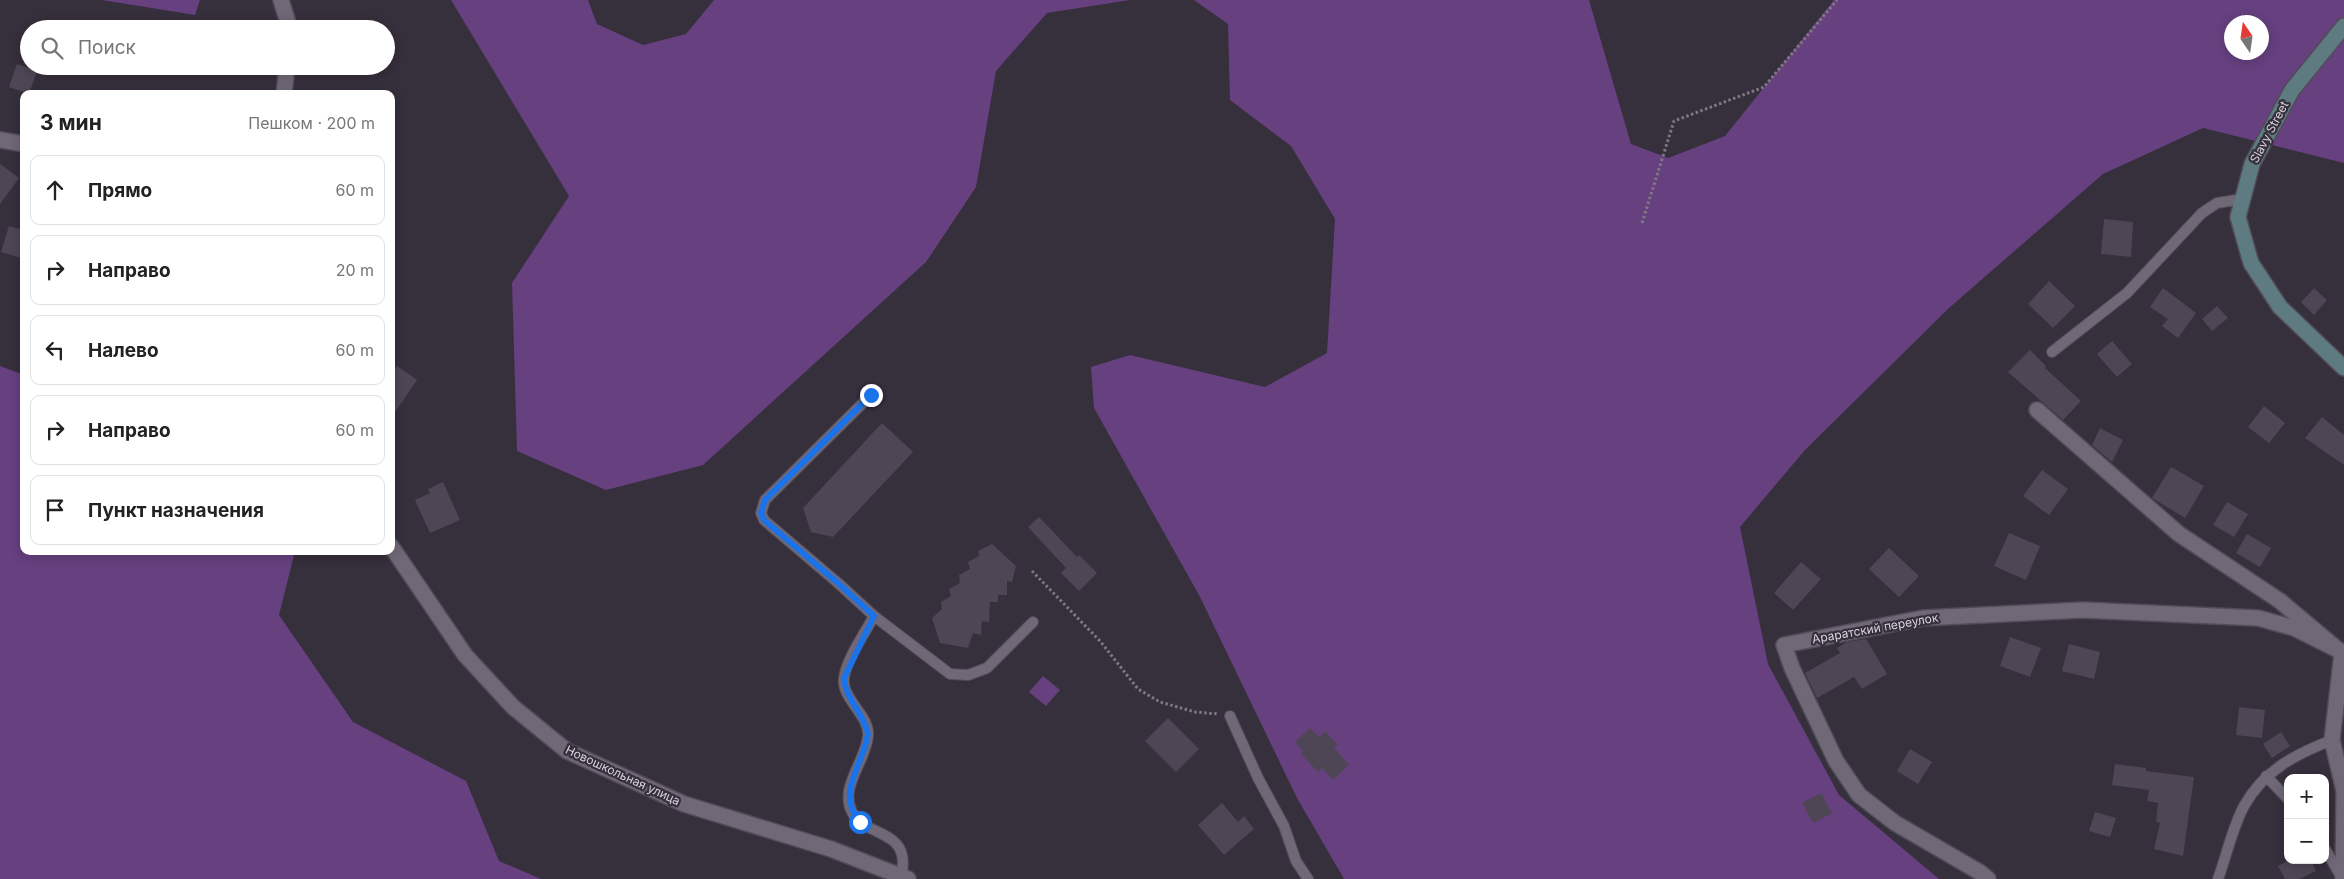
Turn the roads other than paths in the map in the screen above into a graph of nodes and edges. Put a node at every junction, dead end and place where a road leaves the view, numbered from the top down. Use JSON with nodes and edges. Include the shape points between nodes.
{"nodes":[{"id":1,"x":281,"y":0,"type":"edge"},
{"id":2,"x":287,"y":20,"type":"edge"},
{"id":3,"x":2344,"y":26,"type":"edge"},
{"id":4,"x":286,"y":75,"type":"edge"},
{"id":5,"x":284,"y":90,"type":"edge"},
{"id":6,"x":0,"y":140,"type":"edge"},
{"id":7,"x":20,"y":143,"type":"edge"},
{"id":8,"x":2242,"y":200,"type":"junction"},
{"id":9,"x":2052,"y":352,"type":"dead end"},
{"id":10,"x":2344,"y":368,"type":"edge"},
{"id":11,"x":871,"y":395,"type":"dead end"},
{"id":12,"x":2037,"y":410,"type":"dead end"},
{"id":13,"x":395,"y":552,"type":"edge"},
{"id":14,"x":874,"y":616,"type":"junction"},
{"id":15,"x":1033,"y":622,"type":"dead end"},
{"id":16,"x":2343,"y":653,"type":"edge"},
{"id":17,"x":1230,"y":716,"type":"road end"},
{"id":18,"x":2332,"y":740,"type":"junction"},
{"id":19,"x":2266,"y":776,"type":"junction"},
{"id":20,"x":2284,"y":795,"type":"edge"},
{"id":21,"x":2329,"y":856,"type":"edge"},
{"id":22,"x":905,"y":878,"type":"edge"},
{"id":23,"x":1308,"y":879,"type":"edge"},
{"id":24,"x":1988,"y":879,"type":"edge"},
{"id":25,"x":2218,"y":879,"type":"edge"},
{"id":26,"x":2343,"y":879,"type":"edge"}],
"edges":[{"from":1,"to":2,"type":"street"},
{"from":3,"to":8,"type":"street","name":"Slavy Street","via":[[2292,90],[2252,164]]},
{"from":4,"to":5,"type":"street"},
{"from":6,"to":7,"type":"street"},
{"from":8,"to":9,"type":"lane","via":[[2217,203],[2202,213],[2127,293]]},
{"from":8,"to":10,"type":"street","name":"Slavy Street","via":[[2238,217],[2251,263],[2280,307]]},
{"from":11,"to":14,"type":"lane","via":[[765,500],[761,513],[764,520]]},
{"from":12,"to":16,"type":"street","via":[[2179,534],[2280,601]]},
{"from":13,"to":22,"type":"street","name":"Новошкольная улица","via":[[465,655],[513,706],[567,751],[684,804],[831,848]]},
{"from":14,"to":15,"type":"lane","via":[[950,674],[968,675],[987,668]]},
{"from":14,"to":22,"type":"lane","via":[[844,678],[844,686],[868,734],[848,799],[860,822],[900,847]]},
{"from":16,"to":18,"type":"street"},
{"from":16,"to":24,"type":"street","name":"Араратский переулок","via":[[2294,628],[2258,618],[2083,610],[1923,618],[1784,645],[1836,761],[1859,795],[1895,823]]},
{"from":17,"to":23,"type":"lane","via":[[1284,826],[1296,861]]},
{"from":18,"to":19,"type":"lane","via":[[2298,753]]},
{"from":18,"to":26,"type":"street","via":[[2344,791]]},
{"from":19,"to":20,"type":"lane"},
{"from":19,"to":25,"type":"lane","via":[[2244,806]]},
{"from":21,"to":26,"type":"lane"}]}
